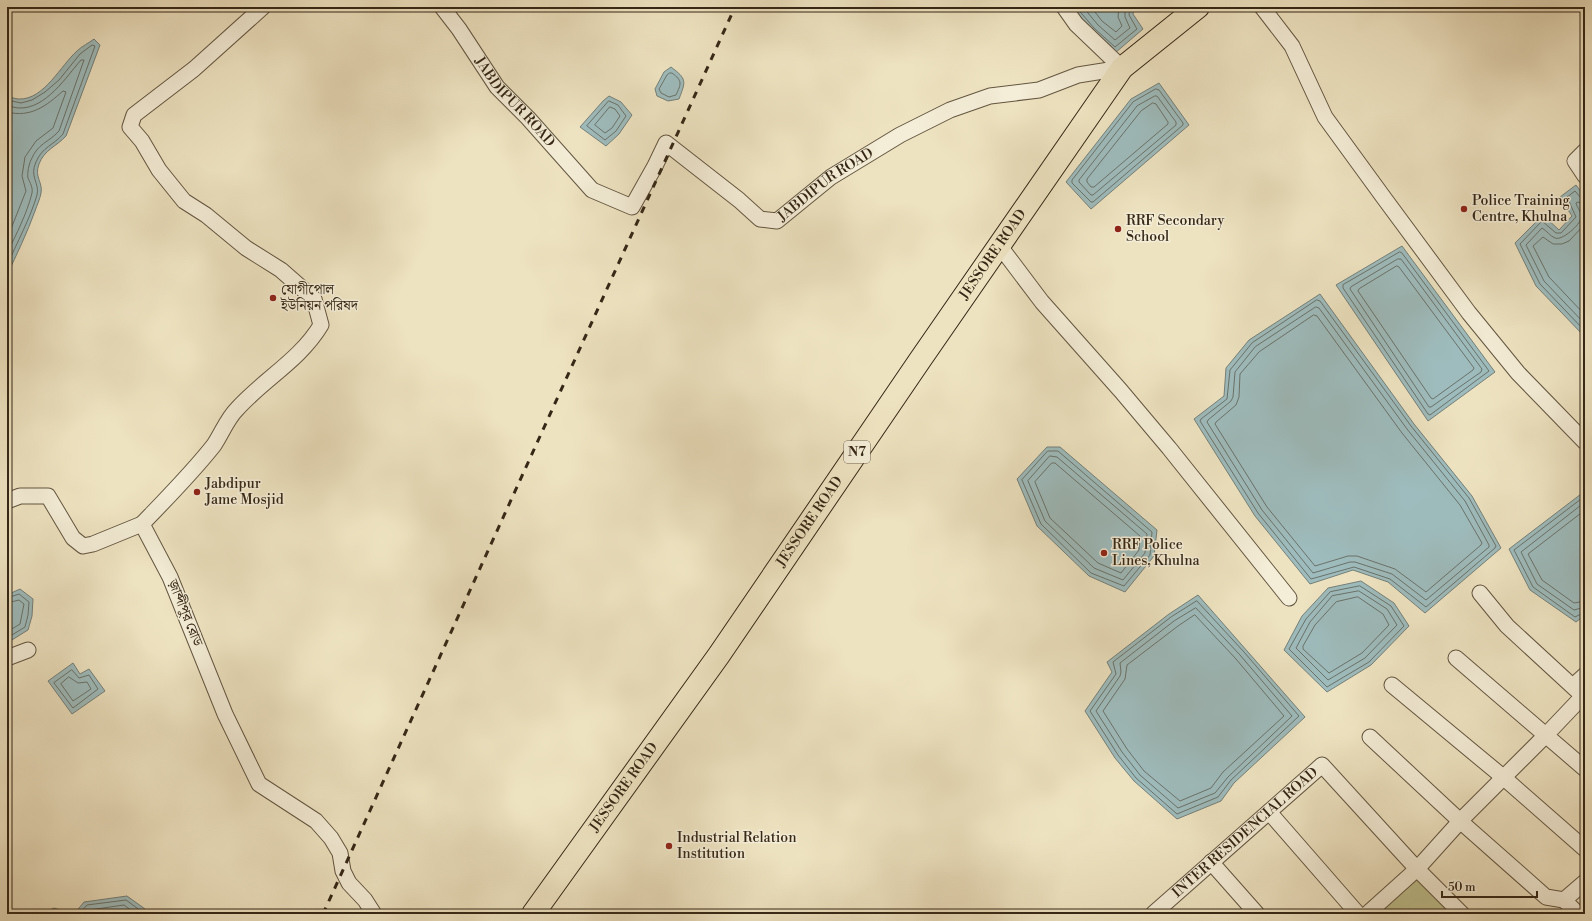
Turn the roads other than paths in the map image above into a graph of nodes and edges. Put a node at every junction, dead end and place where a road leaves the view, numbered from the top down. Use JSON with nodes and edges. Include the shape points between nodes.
{"nodes":[{"id":1,"x":263,"y":7,"type":"edge"},
{"id":2,"x":442,"y":7,"type":"edge"},
{"id":3,"x":1064,"y":7,"type":"edge"},
{"id":4,"x":1198,"y":7,"type":"edge"},
{"id":5,"x":1262,"y":7,"type":"edge"},
{"id":6,"x":1122,"y":68,"type":"junction"},
{"id":7,"x":1585,"y":150,"type":"edge"},
{"id":8,"x":1585,"y":176,"type":"edge"},
{"id":9,"x":999,"y":245,"type":"junction"},
{"id":10,"x":1585,"y":442,"type":"edge"},
{"id":11,"x":7,"y":501,"type":"edge"},
{"id":12,"x":142,"y":524,"type":"junction"},
{"id":13,"x":1480,"y":593,"type":"dead end"},
{"id":14,"x":1289,"y":598,"type":"dead end"},
{"id":15,"x":28,"y":650,"type":"dead end"},
{"id":16,"x":7,"y":658,"type":"edge"},
{"id":17,"x":1456,"y":658,"type":"dead end"},
{"id":18,"x":1585,"y":675,"type":"edge"},
{"id":19,"x":1392,"y":685,"type":"dead end"},
{"id":20,"x":1580,"y":693,"type":"edge"},
{"id":21,"x":1545,"y":736,"type":"junction"},
{"id":22,"x":1370,"y":737,"type":"dead end"},
{"id":23,"x":1585,"y":769,"type":"edge"},
{"id":24,"x":1502,"y":777,"type":"junction"},
{"id":25,"x":1268,"y":812,"type":"junction"},
{"id":26,"x":1460,"y":821,"type":"junction"},
{"id":27,"x":1585,"y":849,"type":"edge"},
{"id":28,"x":1211,"y":862,"type":"junction"},
{"id":29,"x":1417,"y":870,"type":"junction"},
{"id":30,"x":1585,"y":882,"type":"edge"},
{"id":31,"x":1564,"y":900,"type":"junction"},
{"id":32,"x":1159,"y":912,"type":"edge"},
{"id":33,"x":374,"y":914,"type":"edge"},
{"id":34,"x":533,"y":914,"type":"edge"},
{"id":35,"x":1257,"y":914,"type":"edge"},
{"id":36,"x":1358,"y":914,"type":"edge"},
{"id":37,"x":1366,"y":914,"type":"edge"},
{"id":38,"x":1462,"y":914,"type":"edge"},
{"id":39,"x":1578,"y":914,"type":"edge"}],
"edges":[{"from":1,"to":12,"type":"street","via":[[194,69],[134,115],[130,127],[184,201],[206,215],[246,248],[281,270],[314,299],[321,325],[294,359],[236,410],[214,444]]},
{"from":2,"to":6,"type":"street","name":"JABDIPUR ROAD","via":[[497,87],[592,190],[632,207],[666,143],[760,219],[777,221],[831,177],[900,135],[950,110],[990,96],[1040,90],[1078,76]]},
{"from":3,"to":6,"type":"street","via":[[1076,24]]},
{"from":4,"to":6,"type":"highway","name":"JESSORE ROAD","number":"N7"},
{"from":5,"to":10,"type":"street","via":[[1292,46],[1326,116],[1388,205],[1469,313],[1518,372]]},
{"from":6,"to":9,"type":"highway","name":"JESSORE ROAD","number":"N7"},
{"from":7,"to":8,"type":"street","via":[[1575,160]]},
{"from":9,"to":14,"type":"street","via":[[1042,302],[1169,448]]},
{"from":9,"to":34,"type":"highway","name":"JESSORE ROAD","number":"N7","via":[[719,655]]},
{"from":11,"to":12,"type":"street","via":[[20,496],[48,496],[73,538],[83,546]]},
{"from":12,"to":33,"type":"street","name":"জ়াব্দীপুর রোড","via":[[170,576],[225,714],[259,784],[321,826],[340,853],[343,871],[349,883]]},
{"from":13,"to":20,"type":"street","via":[[1507,626]]},
{"from":15,"to":16,"type":"street"},
{"from":17,"to":21,"type":"street"},
{"from":18,"to":20,"type":"street"},
{"from":19,"to":24,"type":"street"},
{"from":20,"to":21,"type":"street"},
{"from":21,"to":23,"type":"street"},
{"from":21,"to":24,"type":"street"},
{"from":22,"to":26,"type":"street"},
{"from":24,"to":26,"type":"street"},
{"from":24,"to":27,"type":"street"},
{"from":25,"to":28,"type":"street","name":"INTER RESIDENCIAL ROAD"},
{"from":25,"to":29,"type":"street","name":"INTER RESIDENCIAL ROAD","via":[[1322,765]]},
{"from":25,"to":36,"type":"street"},
{"from":26,"to":29,"type":"street"},
{"from":26,"to":31,"type":"street","via":[[1546,897]]},
{"from":28,"to":32,"type":"street","name":"INTER RESIDENCIAL ROAD"},
{"from":28,"to":35,"type":"street"},
{"from":29,"to":37,"type":"street"},
{"from":29,"to":38,"type":"street"},
{"from":30,"to":31,"type":"street"},
{"from":31,"to":39,"type":"street"}]}
